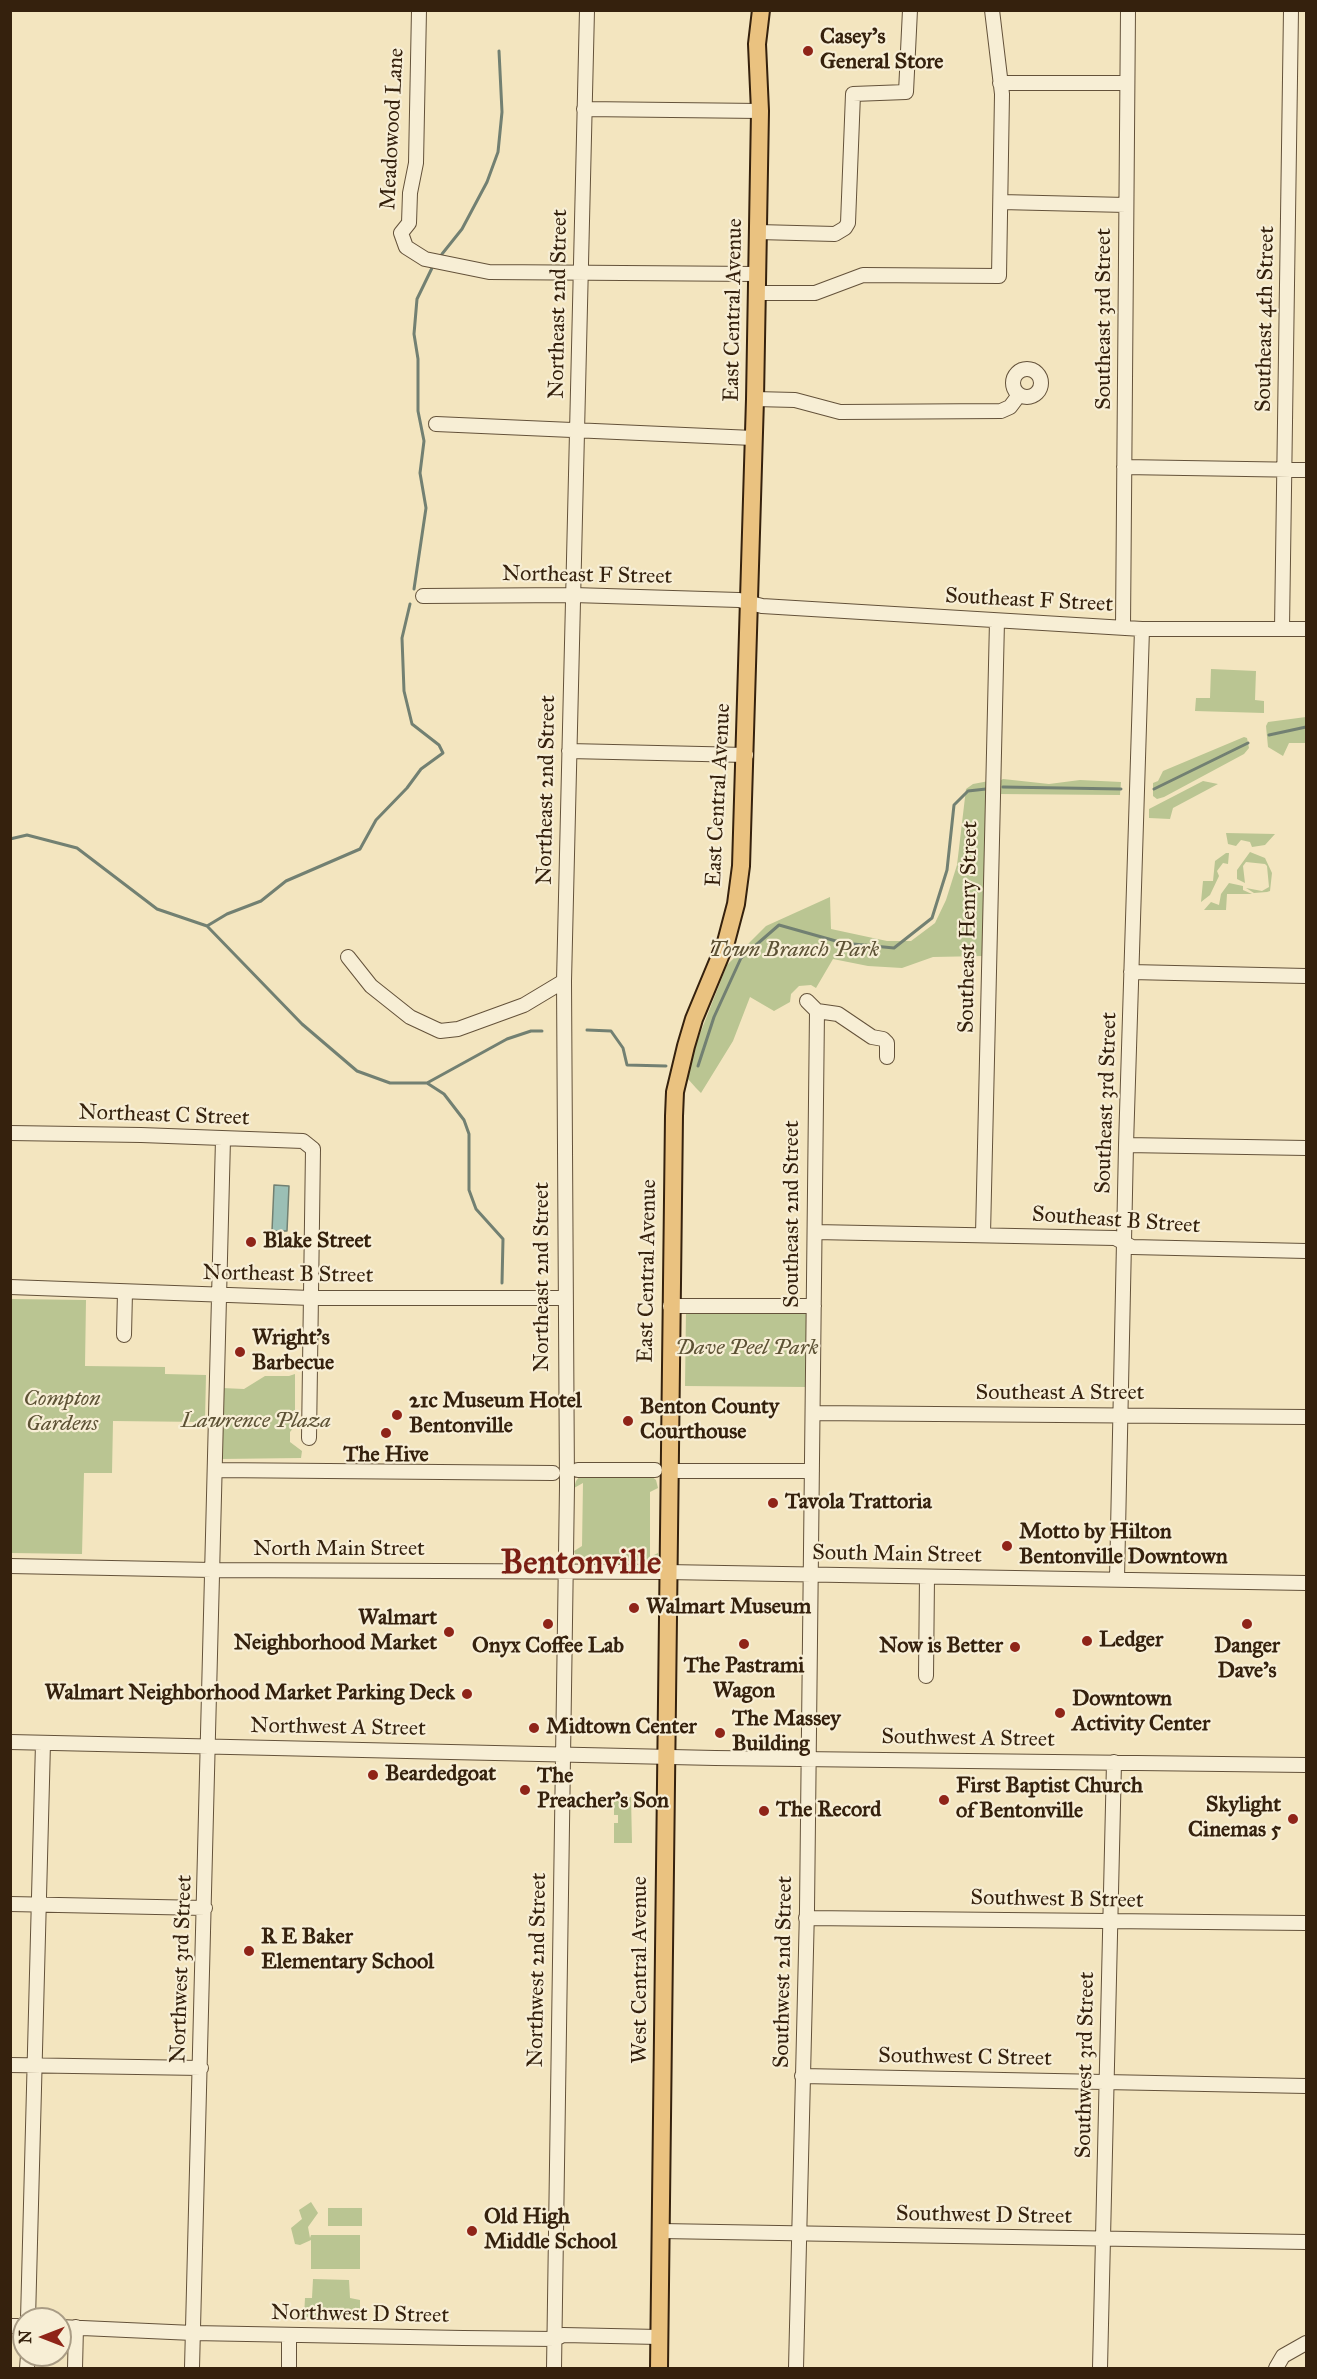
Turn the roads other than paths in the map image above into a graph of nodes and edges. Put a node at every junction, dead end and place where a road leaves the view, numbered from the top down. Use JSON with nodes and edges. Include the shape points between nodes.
{"nodes":[{"id":1,"x":419,"y":10,"type":"edge"},
{"id":2,"x":587,"y":10,"type":"edge"},
{"id":3,"x":761,"y":10,"type":"edge"},
{"id":4,"x":910,"y":10,"type":"edge"},
{"id":5,"x":992,"y":10,"type":"edge"},
{"id":6,"x":1128,"y":10,"type":"edge"},
{"id":7,"x":1291,"y":10,"type":"edge"},
{"id":8,"x":1000,"y":83,"type":"junction"},
{"id":9,"x":1127,"y":83,"type":"junction"},
{"id":10,"x":584,"y":110,"type":"junction"},
{"id":11,"x":760,"y":111,"type":"junction"},
{"id":12,"x":1001,"y":202,"type":"junction"},
{"id":13,"x":1126,"y":205,"type":"junction"},
{"id":14,"x":758,"y":232,"type":"junction"},
{"id":15,"x":580,"y":273,"type":"junction"},
{"id":16,"x":757,"y":274,"type":"junction"},
{"id":17,"x":757,"y":293,"type":"junction"},
{"id":18,"x":1019,"y":394,"type":"dead end"},
{"id":19,"x":755,"y":399,"type":"junction"},
{"id":20,"x":436,"y":424,"type":"dead end"},
{"id":21,"x":577,"y":430,"type":"junction"},
{"id":22,"x":753,"y":438,"type":"junction"},
{"id":23,"x":1124,"y":467,"type":"junction"},
{"id":24,"x":1285,"y":470,"type":"junction"},
{"id":25,"x":1306,"y":470,"type":"edge"},
{"id":26,"x":573,"y":595,"type":"junction"},
{"id":27,"x":423,"y":596,"type":"dead end"},
{"id":28,"x":749,"y":603,"type":"junction"},
{"id":29,"x":997,"y":621,"type":"junction"},
{"id":30,"x":1123,"y":627,"type":"junction"},
{"id":31,"x":1282,"y":628,"type":"junction"},
{"id":32,"x":1142,"y":629,"type":"junction"},
{"id":33,"x":1306,"y":629,"type":"edge"},
{"id":34,"x":569,"y":751,"type":"junction"},
{"id":35,"x":746,"y":755,"type":"junction"},
{"id":36,"x":348,"y":957,"type":"dead end"},
{"id":37,"x":1131,"y":972,"type":"junction"},
{"id":38,"x":1306,"y":976,"type":"edge"},
{"id":39,"x":564,"y":981,"type":"junction"},
{"id":40,"x":807,"y":1001,"type":"dead end"},
{"id":41,"x":817,"y":1011,"type":"junction"},
{"id":42,"x":887,"y":1057,"type":"dead end"},
{"id":43,"x":10,"y":1133,"type":"edge"},
{"id":44,"x":223,"y":1139,"type":"junction"},
{"id":45,"x":1126,"y":1145,"type":"junction"},
{"id":46,"x":1306,"y":1148,"type":"edge"},
{"id":47,"x":815,"y":1232,"type":"junction"},
{"id":48,"x":983,"y":1234,"type":"junction"},
{"id":49,"x":1124,"y":1244,"type":"junction"},
{"id":50,"x":1306,"y":1251,"type":"edge"},
{"id":51,"x":10,"y":1287,"type":"edge"},
{"id":52,"x":125,"y":1292,"type":"junction"},
{"id":53,"x":219,"y":1294,"type":"junction"},
{"id":54,"x":311,"y":1298,"type":"junction"},
{"id":55,"x":564,"y":1298,"type":"junction"},
{"id":56,"x":670,"y":1306,"type":"junction"},
{"id":57,"x":814,"y":1306,"type":"junction"},
{"id":58,"x":124,"y":1335,"type":"dead end"},
{"id":59,"x":813,"y":1413,"type":"junction"},
{"id":60,"x":1120,"y":1416,"type":"junction"},
{"id":61,"x":1306,"y":1417,"type":"edge"},
{"id":62,"x":309,"y":1438,"type":"dead end"},
{"id":63,"x":214,"y":1470,"type":"junction"},
{"id":64,"x":578,"y":1470,"type":"dead end"},
{"id":65,"x":655,"y":1470,"type":"dead end"},
{"id":66,"x":678,"y":1471,"type":"dead end"},
{"id":67,"x":812,"y":1471,"type":"junction"},
{"id":68,"x":553,"y":1473,"type":"dead end"},
{"id":69,"x":10,"y":1566,"type":"edge"},
{"id":70,"x":212,"y":1570,"type":"junction"},
{"id":71,"x":565,"y":1571,"type":"junction"},
{"id":72,"x":666,"y":1572,"type":"junction"},
{"id":73,"x":811,"y":1576,"type":"junction"},
{"id":74,"x":927,"y":1577,"type":"junction"},
{"id":75,"x":1117,"y":1579,"type":"junction"},
{"id":76,"x":1306,"y":1583,"type":"edge"},
{"id":77,"x":926,"y":1676,"type":"dead end"},
{"id":78,"x":10,"y":1742,"type":"edge"},
{"id":79,"x":43,"y":1743,"type":"junction"},
{"id":80,"x":209,"y":1747,"type":"junction"},
{"id":81,"x":562,"y":1753,"type":"junction"},
{"id":82,"x":665,"y":1756,"type":"junction"},
{"id":83,"x":809,"y":1757,"type":"junction"},
{"id":84,"x":1114,"y":1762,"type":"junction"},
{"id":85,"x":1306,"y":1766,"type":"edge"},
{"id":86,"x":10,"y":1904,"type":"edge"},
{"id":87,"x":38,"y":1905,"type":"junction"},
{"id":88,"x":205,"y":1908,"type":"junction"},
{"id":89,"x":806,"y":1918,"type":"junction"},
{"id":90,"x":1110,"y":1922,"type":"junction"},
{"id":91,"x":1306,"y":1923,"type":"edge"},
{"id":92,"x":10,"y":2065,"type":"edge"},
{"id":93,"x":34,"y":2065,"type":"junction"},
{"id":94,"x":201,"y":2068,"type":"junction"},
{"id":95,"x":802,"y":2076,"type":"junction"},
{"id":96,"x":1107,"y":2082,"type":"junction"},
{"id":97,"x":1306,"y":2086,"type":"edge"},
{"id":98,"x":661,"y":2231,"type":"junction"},
{"id":99,"x":799,"y":2233,"type":"junction"},
{"id":100,"x":1103,"y":2240,"type":"junction"},
{"id":101,"x":1306,"y":2242,"type":"edge"},
{"id":102,"x":28,"y":2307,"type":"edge"},
{"id":103,"x":72,"y":2327,"type":"edge"},
{"id":104,"x":76,"y":2327,"type":"junction"},
{"id":105,"x":194,"y":2333,"type":"junction"},
{"id":106,"x":289,"y":2335,"type":"junction"},
{"id":107,"x":659,"y":2337,"type":"junction"},
{"id":108,"x":555,"y":2339,"type":"junction"},
{"id":109,"x":1306,"y":2343,"type":"edge"},
{"id":110,"x":75,"y":2368,"type":"edge"},
{"id":111,"x":192,"y":2368,"type":"edge"},
{"id":112,"x":289,"y":2368,"type":"edge"},
{"id":113,"x":554,"y":2368,"type":"edge"},
{"id":114,"x":659,"y":2368,"type":"edge"},
{"id":115,"x":796,"y":2368,"type":"edge"},
{"id":116,"x":1100,"y":2368,"type":"edge"},
{"id":117,"x":1276,"y":2368,"type":"edge"}],
"edges":[{"from":1,"to":15,"type":"street","name":"Meadowood Lane","via":[[416,163],[409,223],[401,233],[406,247],[425,259],[489,272]]},
{"from":2,"to":10,"type":"street","name":"Northeast 2nd Street"},
{"from":3,"to":11,"type":"main road","name":"East Central Avenue","via":[[757,44]]},
{"from":4,"to":14,"type":"street","via":[[906,92],[853,94],[845,228],[835,234]]},
{"from":5,"to":8,"type":"street"},
{"from":6,"to":9,"type":"street","name":"Southeast 3rd Street"},
{"from":7,"to":24,"type":"street","name":"Southeast 4th Street"},
{"from":8,"to":9,"type":"street"},
{"from":8,"to":12,"type":"street"},
{"from":9,"to":13,"type":"street","name":"Southeast 3rd Street"},
{"from":10,"to":11,"type":"street"},
{"from":10,"to":15,"type":"street","name":"Northeast 2nd Street"},
{"from":11,"to":14,"type":"main road","name":"East Central Avenue"},
{"from":12,"to":13,"type":"street"},
{"from":12,"to":17,"type":"street","via":[[999,276],[863,275],[815,293]]},
{"from":13,"to":23,"type":"street","name":"Southeast 3rd Street"},
{"from":14,"to":16,"type":"main road","name":"East Central Avenue"},
{"from":15,"to":16,"type":"street"},
{"from":15,"to":21,"type":"street","name":"Northeast 2nd Street"},
{"from":16,"to":17,"type":"main road","name":"East Central Avenue"},
{"from":17,"to":19,"type":"main road","name":"East Central Avenue"},
{"from":18,"to":19,"type":"street","via":[[1010,407],[1001,411],[840,412],[795,400]]},
{"from":19,"to":22,"type":"main road","name":"East Central Avenue"},
{"from":20,"to":21,"type":"street"},
{"from":21,"to":22,"type":"street"},
{"from":21,"to":26,"type":"street","name":"Northeast 2nd Street"},
{"from":22,"to":28,"type":"main road","name":"East Central Avenue"},
{"from":23,"to":24,"type":"street"},
{"from":23,"to":30,"type":"street","name":"Southeast 3rd Street"},
{"from":24,"to":25,"type":"street"},
{"from":24,"to":31,"type":"street","name":"Southeast 4th Street"},
{"from":26,"to":27,"type":"street","name":"Northeast F Street"},
{"from":26,"to":28,"type":"street","name":"Northeast F Street"},
{"from":26,"to":34,"type":"street","name":"Northeast 2nd Street"},
{"from":28,"to":29,"type":"street","name":"Southeast F Street"},
{"from":28,"to":35,"type":"main road","name":"East Central Avenue"},
{"from":29,"to":30,"type":"street","name":"Southeast F Street"},
{"from":29,"to":48,"type":"street","name":"Southeast Henry Street"},
{"from":30,"to":32,"type":"street","name":"Southeast F Street"},
{"from":31,"to":32,"type":"street","name":"Southeast F Street"},
{"from":31,"to":33,"type":"street","name":"Southeast F Street"},
{"from":32,"to":37,"type":"street","name":"Southeast 3rd Street"},
{"from":34,"to":35,"type":"street"},
{"from":34,"to":39,"type":"street","name":"Northeast 2nd Street"},
{"from":35,"to":56,"type":"main road","name":"East Central Avenue","via":[[736,904],[726,942],[694,1019],[675,1096]]},
{"from":36,"to":39,"type":"street","via":[[371,986],[410,1017],[440,1031],[458,1029],[524,1005]]},
{"from":37,"to":38,"type":"street"},
{"from":37,"to":45,"type":"street","name":"Southeast 3rd Street"},
{"from":39,"to":55,"type":"street","name":"Northeast 2nd Street"},
{"from":40,"to":41,"type":"street"},
{"from":41,"to":42,"type":"street","via":[[838,1014],[883,1040],[887,1043]]},
{"from":41,"to":47,"type":"street","name":"Southeast 2nd Street"},
{"from":43,"to":44,"type":"street","name":"Northeast C Street"},
{"from":44,"to":53,"type":"street","name":"Northwest 3rd Street"},
{"from":44,"to":54,"type":"street","name":"Northeast C Street","via":[[303,1141],[313,1149]]},
{"from":45,"to":46,"type":"street"},
{"from":45,"to":49,"type":"street","name":"Southeast 3rd Street"},
{"from":47,"to":48,"type":"street","name":"Southeast B Street"},
{"from":47,"to":57,"type":"street","name":"Southeast 2nd Street"},
{"from":48,"to":49,"type":"street","name":"Southeast B Street","via":[[1115,1238]]},
{"from":49,"to":50,"type":"street","name":"Southeast B Street"},
{"from":49,"to":60,"type":"street","name":"Southeast 3rd Street"},
{"from":51,"to":52,"type":"street","name":"Northeast B Street"},
{"from":52,"to":53,"type":"street","name":"Northeast B Street"},
{"from":52,"to":58,"type":"street"},
{"from":53,"to":54,"type":"street","name":"Northeast B Street"},
{"from":53,"to":63,"type":"street","name":"Northwest 3rd Street"},
{"from":54,"to":55,"type":"street","name":"Northeast B Street"},
{"from":54,"to":62,"type":"street"},
{"from":55,"to":71,"type":"street","name":"Northeast 2nd Street"},
{"from":56,"to":57,"type":"street"},
{"from":56,"to":72,"type":"main road","name":"East Central Avenue"},
{"from":57,"to":59,"type":"street","name":"Southeast 2nd Street"},
{"from":59,"to":60,"type":"street","name":"Southeast A Street"},
{"from":59,"to":67,"type":"street","name":"Southeast 2nd Street"},
{"from":60,"to":61,"type":"street","name":"Southeast A Street"},
{"from":60,"to":75,"type":"street","name":"Southeast 3rd Street"},
{"from":63,"to":68,"type":"street"},
{"from":63,"to":70,"type":"street","name":"Northwest 3rd Street"},
{"from":64,"to":65,"type":"street"},
{"from":66,"to":67,"type":"street"},
{"from":67,"to":73,"type":"street","name":"Southeast 2nd Street"},
{"from":69,"to":70,"type":"street","name":"North Main Street"},
{"from":70,"to":71,"type":"street","name":"North Main Street"},
{"from":70,"to":80,"type":"street","name":"Northwest 3rd Street"},
{"from":71,"to":72,"type":"street","name":"North Main Street"},
{"from":71,"to":81,"type":"street","name":"Northwest 2nd Street"},
{"from":72,"to":73,"type":"street","name":"South Main Street"},
{"from":72,"to":82,"type":"main road","name":"West Central Avenue"},
{"from":73,"to":74,"type":"street","name":"South Main Street"},
{"from":73,"to":83,"type":"street","name":"Southwest 2nd Street"},
{"from":74,"to":75,"type":"street","name":"South Main Street"},
{"from":74,"to":77,"type":"street"},
{"from":75,"to":76,"type":"street","name":"South Main Street"},
{"from":78,"to":79,"type":"street","name":"Northwest A Street"},
{"from":79,"to":80,"type":"street","name":"Northwest A Street"},
{"from":79,"to":87,"type":"street"},
{"from":80,"to":81,"type":"street","name":"Northwest A Street"},
{"from":80,"to":88,"type":"street","name":"Northwest 3rd Street"},
{"from":81,"to":82,"type":"street","name":"Northwest A Street"},
{"from":81,"to":108,"type":"street","name":"Northwest 2nd Street"},
{"from":82,"to":83,"type":"street","name":"Southwest A Street"},
{"from":82,"to":98,"type":"main road","name":"West Central Avenue"},
{"from":83,"to":84,"type":"street","name":"Southwest A Street"},
{"from":83,"to":89,"type":"street","name":"Southwest 2nd Street"},
{"from":84,"to":85,"type":"street","name":"Southwest A Street"},
{"from":84,"to":90,"type":"street","name":"Southwest 3rd Street"},
{"from":86,"to":87,"type":"street"},
{"from":87,"to":88,"type":"street"},
{"from":87,"to":93,"type":"street"},
{"from":88,"to":94,"type":"street","name":"Northwest 3rd Street"},
{"from":89,"to":90,"type":"street","name":"Southwest B Street"},
{"from":89,"to":95,"type":"street","name":"Southwest 2nd Street"},
{"from":90,"to":91,"type":"street","name":"Southwest B Street"},
{"from":90,"to":96,"type":"street","name":"Southwest 3rd Street"},
{"from":92,"to":93,"type":"street"},
{"from":93,"to":94,"type":"street"},
{"from":93,"to":102,"type":"street"},
{"from":94,"to":105,"type":"street","name":"Northwest 3rd Street"},
{"from":95,"to":96,"type":"street","name":"Southwest C Street"},
{"from":95,"to":99,"type":"street","name":"Southwest 2nd Street"},
{"from":96,"to":97,"type":"street","name":"Southwest C Street"},
{"from":96,"to":100,"type":"street","name":"Southwest 3rd Street"},
{"from":98,"to":99,"type":"street","name":"Southwest D Street"},
{"from":98,"to":107,"type":"main road","name":"West Central Avenue"},
{"from":99,"to":100,"type":"street","name":"Southwest D Street"},
{"from":99,"to":115,"type":"street","name":"Southwest 2nd Street"},
{"from":100,"to":101,"type":"street","name":"Southwest D Street"},
{"from":100,"to":116,"type":"street","name":"Southwest 3rd Street"},
{"from":103,"to":104,"type":"street","name":"Northwest D Street"},
{"from":104,"to":105,"type":"street","name":"Northwest D Street"},
{"from":104,"to":110,"type":"street"},
{"from":105,"to":106,"type":"street","name":"Northwest D Street"},
{"from":105,"to":111,"type":"street","name":"Northwest 3rd Street"},
{"from":106,"to":108,"type":"street","name":"Northwest D Street"},
{"from":106,"to":112,"type":"street"},
{"from":107,"to":108,"type":"street","name":"Northwest D Street","via":[[563,2335]]},
{"from":107,"to":114,"type":"main road","name":"West Central Avenue"},
{"from":108,"to":113,"type":"street","name":"Northwest 2nd Street"},
{"from":109,"to":117,"type":"street","via":[[1283,2356]]}]}
